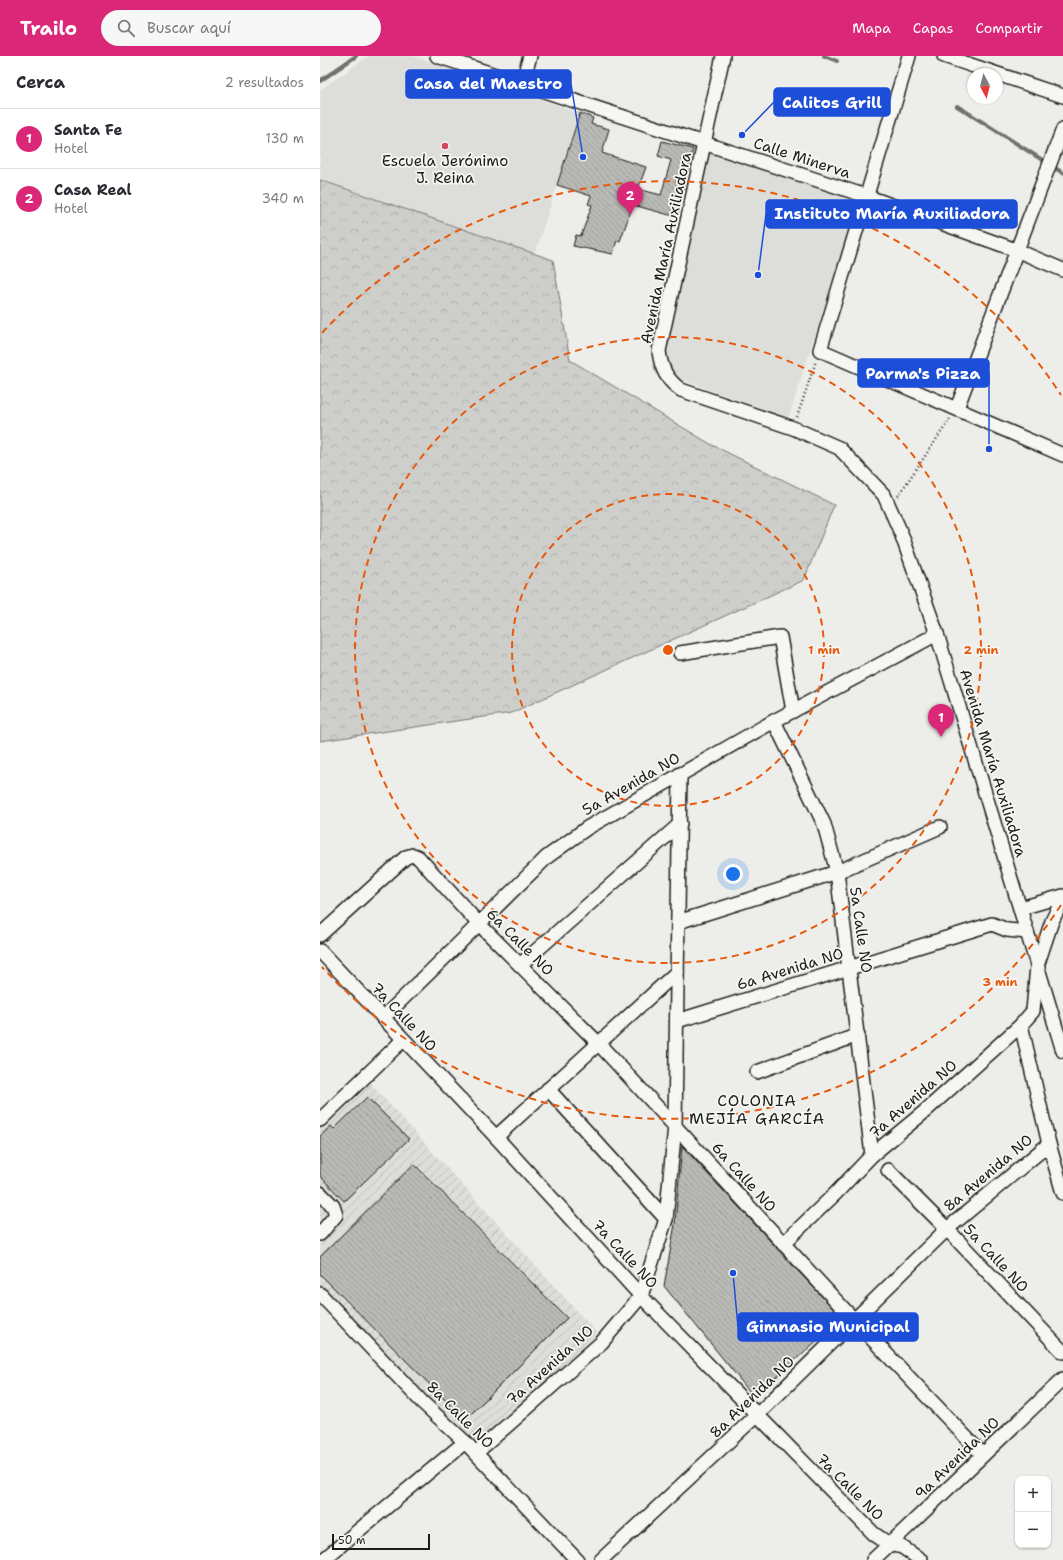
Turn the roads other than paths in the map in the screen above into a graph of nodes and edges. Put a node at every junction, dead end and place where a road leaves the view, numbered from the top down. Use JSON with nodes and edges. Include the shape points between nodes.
{"nodes":[{"id":1,"x":437,"y":56,"type":"edge"},
{"id":2,"x":530,"y":56,"type":"edge"},
{"id":3,"x":723,"y":56,"type":"edge"},
{"id":4,"x":909,"y":56,"type":"edge"},
{"id":5,"x":944,"y":56,"type":"edge"},
{"id":6,"x":522,"y":84,"type":"junction"},
{"id":7,"x":1063,"y":96,"type":"edge"},
{"id":8,"x":1063,"y":129,"type":"edge"},
{"id":9,"x":704,"y":143,"type":"junction"},
{"id":10,"x":866,"y":196,"type":"junction"},
{"id":11,"x":1016,"y":250,"type":"junction"},
{"id":12,"x":1063,"y":270,"type":"edge"},
{"id":13,"x":957,"y":408,"type":"junction"},
{"id":14,"x":1063,"y":455,"type":"edge"},
{"id":15,"x":937,"y":634,"type":"junction"},
{"id":16,"x":680,"y":653,"type":"dead end"},
{"id":17,"x":793,"y":711,"type":"junction"},
{"id":18,"x":774,"y":721,"type":"junction"},
{"id":19,"x":680,"y":774,"type":"junction"},
{"id":20,"x":680,"y":824,"type":"junction"},
{"id":21,"x":940,"y":827,"type":"dead end"},
{"id":22,"x":837,"y":872,"type":"junction"},
{"id":23,"x":1063,"y":898,"type":"edge"},
{"id":24,"x":1020,"y":908,"type":"junction"},
{"id":25,"x":678,"y":922,"type":"junction"},
{"id":26,"x":479,"y":924,"type":"junction"},
{"id":27,"x":1027,"y":932,"type":"junction"},
{"id":28,"x":320,"y":935,"type":"edge"},
{"id":29,"x":320,"y":951,"type":"edge"},
{"id":30,"x":520,"y":965,"type":"junction"},
{"id":31,"x":1037,"y":966,"type":"junction"},
{"id":32,"x":850,"y":967,"type":"junction"},
{"id":33,"x":677,"y":972,"type":"junction"},
{"id":34,"x":383,"y":1018,"type":"junction"},
{"id":35,"x":677,"y":1021,"type":"junction"},
{"id":36,"x":1020,"y":1026,"type":"junction"},
{"id":37,"x":858,"y":1034,"type":"junction"},
{"id":38,"x":403,"y":1040,"type":"junction"},
{"id":39,"x":598,"y":1043,"type":"junction"},
{"id":40,"x":1063,"y":1051,"type":"edge"},
{"id":41,"x":757,"y":1072,"type":"dead end"},
{"id":42,"x":548,"y":1089,"type":"junction"},
{"id":43,"x":320,"y":1120,"type":"edge"},
{"id":44,"x":675,"y":1126,"type":"junction"},
{"id":45,"x":496,"y":1137,"type":"junction"},
{"id":46,"x":1049,"y":1144,"type":"junction"},
{"id":47,"x":872,"y":1155,"type":"junction"},
{"id":48,"x":888,"y":1170,"type":"dead end"},
{"id":49,"x":320,"y":1192,"type":"edge"},
{"id":50,"x":1063,"y":1193,"type":"edge"},
{"id":51,"x":666,"y":1219,"type":"junction"},
{"id":52,"x":947,"y":1229,"type":"junction"},
{"id":53,"x":320,"y":1234,"type":"edge"},
{"id":54,"x":783,"y":1244,"type":"junction"},
{"id":55,"x":320,"y":1294,"type":"edge"},
{"id":56,"x":642,"y":1296,"type":"junction"},
{"id":57,"x":854,"y":1320,"type":"junction"},
{"id":58,"x":1063,"y":1352,"type":"edge"},
{"id":59,"x":1063,"y":1379,"type":"edge"},
{"id":60,"x":757,"y":1415,"type":"junction"},
{"id":61,"x":465,"y":1442,"type":"junction"},
{"id":62,"x":476,"y":1453,"type":"junction"},
{"id":63,"x":983,"y":1455,"type":"junction"},
{"id":64,"x":889,"y":1544,"type":"junction"},
{"id":65,"x":323,"y":1560,"type":"edge"},
{"id":66,"x":576,"y":1560,"type":"edge"},
{"id":67,"x":602,"y":1560,"type":"edge"},
{"id":68,"x":873,"y":1560,"type":"edge"},
{"id":69,"x":921,"y":1560,"type":"edge"}],
"edges":[{"from":1,"to":6,"type":"street","name":"Calle Minerva"},
{"from":2,"to":6,"type":"street"},
{"from":3,"to":9,"type":"street","name":"Avenida María Auxiliadora"},
{"from":4,"to":10,"type":"street"},
{"from":5,"to":7,"type":"street"},
{"from":6,"to":9,"type":"street","name":"Calle Minerva"},
{"from":8,"to":11,"type":"street"},
{"from":9,"to":10,"type":"street","name":"Calle Minerva"},
{"from":9,"to":15,"type":"street","name":"Avenida María Auxiliadora","via":[[659,351],[667,378],[681,390],[793,428],[839,448],[884,495],[901,532]]},
{"from":10,"to":11,"type":"street","name":"Calle Minerva"},
{"from":10,"to":13,"type":"street","via":[[820,350]]},
{"from":11,"to":12,"type":"street","name":"Calle Minerva"},
{"from":11,"to":13,"type":"street"},
{"from":13,"to":14,"type":"street"},
{"from":15,"to":17,"type":"street","name":"5a Avenida NO"},
{"from":15,"to":24,"type":"street","name":"Avenida María Auxiliadora"},
{"from":16,"to":17,"type":"street","via":[[780,637]]},
{"from":17,"to":18,"type":"street","name":"5a Avenida NO"},
{"from":18,"to":19,"type":"street","name":"5a Avenida NO"},
{"from":18,"to":22,"type":"street","name":"5a Calle NO","via":[[824,824]]},
{"from":19,"to":20,"type":"street"},
{"from":19,"to":26,"type":"street","name":"5a Avenida NO","via":[[587,828],[547,857]]},
{"from":20,"to":25,"type":"street"},
{"from":20,"to":30,"type":"street"},
{"from":21,"to":22,"type":"street"},
{"from":22,"to":25,"type":"street"},
{"from":22,"to":32,"type":"street","name":"5a Calle NO"},
{"from":23,"to":24,"type":"street"},
{"from":23,"to":31,"type":"street","via":[[1052,921]]},
{"from":24,"to":27,"type":"street","name":"Avenida María Auxiliadora"},
{"from":25,"to":33,"type":"street"},
{"from":26,"to":28,"type":"street","name":"6a Calle NO","via":[[418,857],[413,855],[406,857]]},
{"from":26,"to":30,"type":"street","name":"6a Calle NO"},
{"from":26,"to":34,"type":"street","name":"5a Avenida NO"},
{"from":27,"to":31,"type":"street","name":"Avenida María Auxiliadora"},
{"from":27,"to":32,"type":"street","name":"6a Avenida NO","via":[[1007,930],[992,924]]},
{"from":29,"to":34,"type":"street","name":"7a Calle NO"},
{"from":30,"to":39,"type":"street","name":"6a Calle NO"},
{"from":31,"to":36,"type":"street","name":"7a Avenida NO","via":[[1033,1011]]},
{"from":31,"to":40,"type":"street","name":"Avenida María Auxiliadora"},
{"from":32,"to":35,"type":"street","name":"6a Avenida NO"},
{"from":32,"to":37,"type":"street","name":"5a Calle NO"},
{"from":33,"to":35,"type":"street"},
{"from":33,"to":39,"type":"street"},
{"from":34,"to":38,"type":"street","name":"7a Calle NO"},
{"from":35,"to":44,"type":"street"},
{"from":36,"to":46,"type":"street"},
{"from":36,"to":47,"type":"street","name":"7a Avenida NO"},
{"from":37,"to":41,"type":"street"},
{"from":37,"to":47,"type":"street","name":"5a Calle NO"},
{"from":38,"to":43,"type":"street"},
{"from":38,"to":45,"type":"street","name":"7a Calle NO"},
{"from":39,"to":42,"type":"street"},
{"from":39,"to":44,"type":"street","name":"6a Calle NO"},
{"from":42,"to":45,"type":"street"},
{"from":42,"to":51,"type":"street"},
{"from":44,"to":51,"type":"street"},
{"from":44,"to":54,"type":"street","name":"6a Calle NO"},
{"from":45,"to":56,"type":"street","name":"7a Calle NO"},
{"from":46,"to":50,"type":"street"},
{"from":46,"to":52,"type":"street","name":"8a Avenida NO"},
{"from":47,"to":54,"type":"street","name":"7a Avenida NO"},
{"from":48,"to":52,"type":"street","name":"5a Calle NO"},
{"from":49,"to":53,"type":"street","via":[[333,1206],[336,1215]]},
{"from":51,"to":56,"type":"street"},
{"from":52,"to":57,"type":"street","name":"8a Avenida NO"},
{"from":52,"to":58,"type":"street","name":"5a Calle NO"},
{"from":54,"to":57,"type":"street","name":"6a Calle NO"},
{"from":55,"to":61,"type":"street","name":"8a Calle NO","via":[[422,1402]]},
{"from":56,"to":60,"type":"street","name":"7a Calle NO"},
{"from":56,"to":62,"type":"street","name":"7a Avenida NO","via":[[602,1342]]},
{"from":57,"to":60,"type":"street","name":"8a Avenida NO"},
{"from":57,"to":63,"type":"street","name":"6a Calle NO"},
{"from":59,"to":63,"type":"street","name":"9a Avenida NO"},
{"from":60,"to":64,"type":"street","name":"7a Calle NO","via":[[874,1534]]},
{"from":60,"to":67,"type":"street","name":"8a Avenida NO"},
{"from":61,"to":62,"type":"street","name":"8a Calle NO"},
{"from":61,"to":65,"type":"street"},
{"from":62,"to":66,"type":"street","name":"8a Calle NO"},
{"from":63,"to":64,"type":"street","name":"9a Avenida NO"},
{"from":64,"to":68,"type":"street","name":"9a Avenida NO"},
{"from":64,"to":69,"type":"street","name":"7a Calle NO","via":[[902,1547]]}]}
